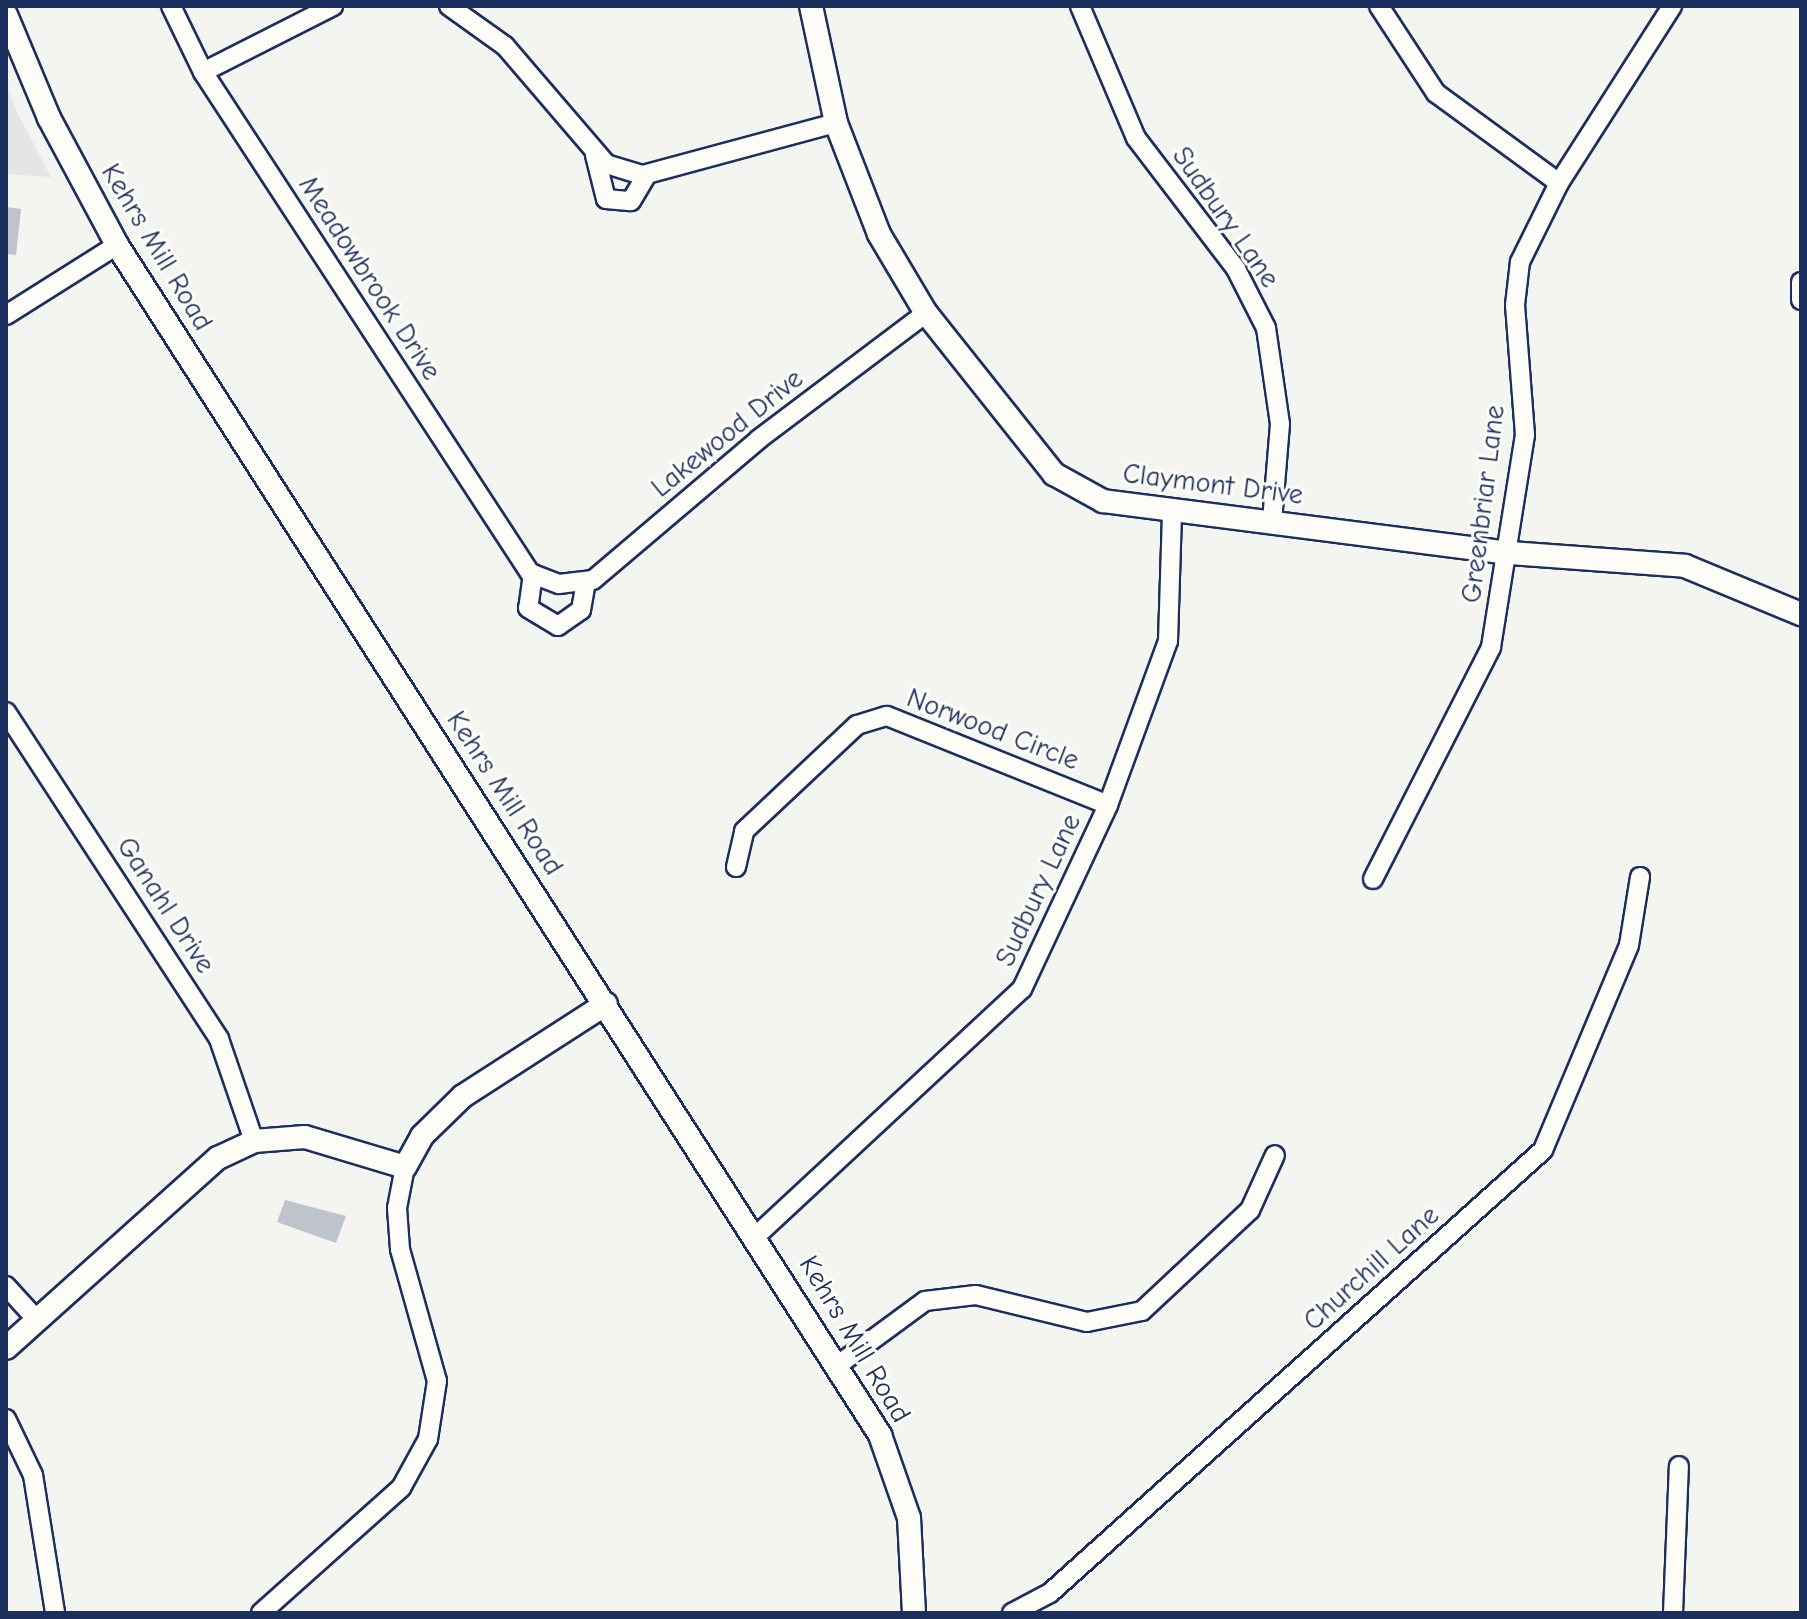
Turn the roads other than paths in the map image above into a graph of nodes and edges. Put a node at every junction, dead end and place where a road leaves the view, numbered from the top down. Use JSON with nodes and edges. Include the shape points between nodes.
{"nodes":[{"id":1,"x":171,"y":6,"type":"edge"},
{"id":2,"x":333,"y":6,"type":"edge"},
{"id":3,"x":449,"y":6,"type":"edge"},
{"id":4,"x":811,"y":6,"type":"edge"},
{"id":5,"x":1080,"y":6,"type":"edge"},
{"id":6,"x":1379,"y":6,"type":"edge"},
{"id":7,"x":1672,"y":6,"type":"edge"},
{"id":8,"x":6,"y":15,"type":"edge"},
{"id":9,"x":203,"y":72,"type":"junction"},
{"id":10,"x":836,"y":123,"type":"junction"},
{"id":11,"x":595,"y":155,"type":"junction"},
{"id":12,"x":647,"y":174,"type":"junction"},
{"id":13,"x":1559,"y":183,"type":"junction"},
{"id":14,"x":117,"y":245,"type":"junction"},
{"id":15,"x":1801,"y":282,"type":"edge"},
{"id":16,"x":1801,"y":300,"type":"edge"},
{"id":17,"x":926,"y":313,"type":"junction"},
{"id":18,"x":6,"y":315,"type":"edge"},
{"id":19,"x":1172,"y":511,"type":"junction"},
{"id":20,"x":1272,"y":521,"type":"junction"},
{"id":21,"x":1510,"y":553,"type":"junction"},
{"id":22,"x":533,"y":574,"type":"junction"},
{"id":23,"x":586,"y":581,"type":"junction"},
{"id":24,"x":1801,"y":614,"type":"edge"},
{"id":25,"x":6,"y":712,"type":"edge"},
{"id":26,"x":1108,"y":805,"type":"junction"},
{"id":27,"x":736,"y":867,"type":"dead end"},
{"id":28,"x":1640,"y":877,"type":"dead end"},
{"id":29,"x":1373,"y":879,"type":"dead end"},
{"id":30,"x":606,"y":1004,"type":"junction"},
{"id":31,"x":254,"y":1141,"type":"junction"},
{"id":32,"x":1275,"y":1155,"type":"dead end"},
{"id":33,"x":405,"y":1167,"type":"junction"},
{"id":34,"x":756,"y":1236,"type":"junction"},
{"id":35,"x":6,"y":1286,"type":"edge"},
{"id":36,"x":37,"y":1320,"type":"junction"},
{"id":37,"x":6,"y":1348,"type":"edge"},
{"id":38,"x":838,"y":1365,"type":"junction"},
{"id":39,"x":6,"y":1419,"type":"edge"},
{"id":40,"x":1679,"y":1466,"type":"dead end"},
{"id":41,"x":55,"y":1613,"type":"edge"},
{"id":42,"x":261,"y":1613,"type":"edge"},
{"id":43,"x":914,"y":1613,"type":"edge"},
{"id":44,"x":1012,"y":1613,"type":"edge"},
{"id":45,"x":1673,"y":1613,"type":"edge"}],
"edges":[{"from":1,"to":9,"type":"street","name":"Meadowbrook Drive"},
{"from":2,"to":9,"type":"street"},
{"from":3,"to":11,"type":"street","via":[[505,46]]},
{"from":4,"to":10,"type":"street","name":"Claymont Drive"},
{"from":5,"to":20,"type":"street","name":"Sudbury Lane","via":[[1136,138],[1236,269],[1266,328],[1280,424]]},
{"from":6,"to":13,"type":"street","via":[[1436,93]]},
{"from":7,"to":13,"type":"street","name":"Greenbriar Lane"},
{"from":8,"to":14,"type":"street","name":"Kehrs Mill Road","via":[[49,118]]},
{"from":9,"to":22,"type":"street","name":"Meadowbrook Drive"},
{"from":10,"to":12,"type":"street"},
{"from":10,"to":17,"type":"street","name":"Claymont Drive","via":[[879,234]]},
{"from":11,"to":12,"type":"street"},
{"from":11,"to":12,"type":"street","via":[[606,199],[631,201]]},
{"from":13,"to":21,"type":"street","name":"Greenbriar Lane","via":[[1516,284],[1526,408]]},
{"from":14,"to":18,"type":"street"},
{"from":14,"to":30,"type":"street","name":"Kehrs Mill Road"},
{"from":15,"to":16,"type":"street"},
{"from":17,"to":19,"type":"street","name":"Claymont Drive","via":[[1054,474],[1103,501]]},
{"from":17,"to":23,"type":"street","name":"Lakewood Drive"},
{"from":19,"to":20,"type":"street","name":"Claymont Drive"},
{"from":19,"to":26,"type":"street","name":"Sudbury Lane","via":[[1168,641]]},
{"from":20,"to":21,"type":"street","name":"Claymont Drive"},
{"from":21,"to":24,"type":"street","name":"Claymont Drive","via":[[1685,566]]},
{"from":21,"to":29,"type":"street","name":"Greenbriar Lane","via":[[1491,647]]},
{"from":22,"to":23,"type":"street","via":[[559,584]]},
{"from":22,"to":23,"type":"street","via":[[528,608],[558,626],[581,610]]},
{"from":25,"to":31,"type":"street","name":"Ganahl Drive","via":[[219,1039]]},
{"from":26,"to":27,"type":"street","name":"Norwood Circle","via":[[887,716],[857,725],[744,831]]},
{"from":26,"to":34,"type":"street","name":"Sudbury Lane","via":[[1022,989]]},
{"from":28,"to":44,"type":"street","name":"Churchill Lane","via":[[1629,945],[1543,1150],[1050,1593]]},
{"from":30,"to":33,"type":"street","via":[[463,1096],[422,1136]]},
{"from":30,"to":34,"type":"street","name":"Kehrs Mill Road"},
{"from":31,"to":33,"type":"street","via":[[305,1137]]},
{"from":31,"to":36,"type":"street","via":[[218,1158]]},
{"from":32,"to":38,"type":"street","via":[[1250,1210],[1142,1311],[1087,1322],[986,1296],[925,1301]]},
{"from":33,"to":42,"type":"street","via":[[397,1208],[400,1249],[437,1381],[428,1439],[401,1488]]},
{"from":34,"to":38,"type":"street","name":"Kehrs Mill Road"},
{"from":35,"to":36,"type":"street"},
{"from":36,"to":37,"type":"street"},
{"from":38,"to":43,"type":"street","name":"Kehrs Mill Road","via":[[901,1486]]},
{"from":39,"to":41,"type":"street","via":[[33,1475]]},
{"from":40,"to":45,"type":"street"}]}
